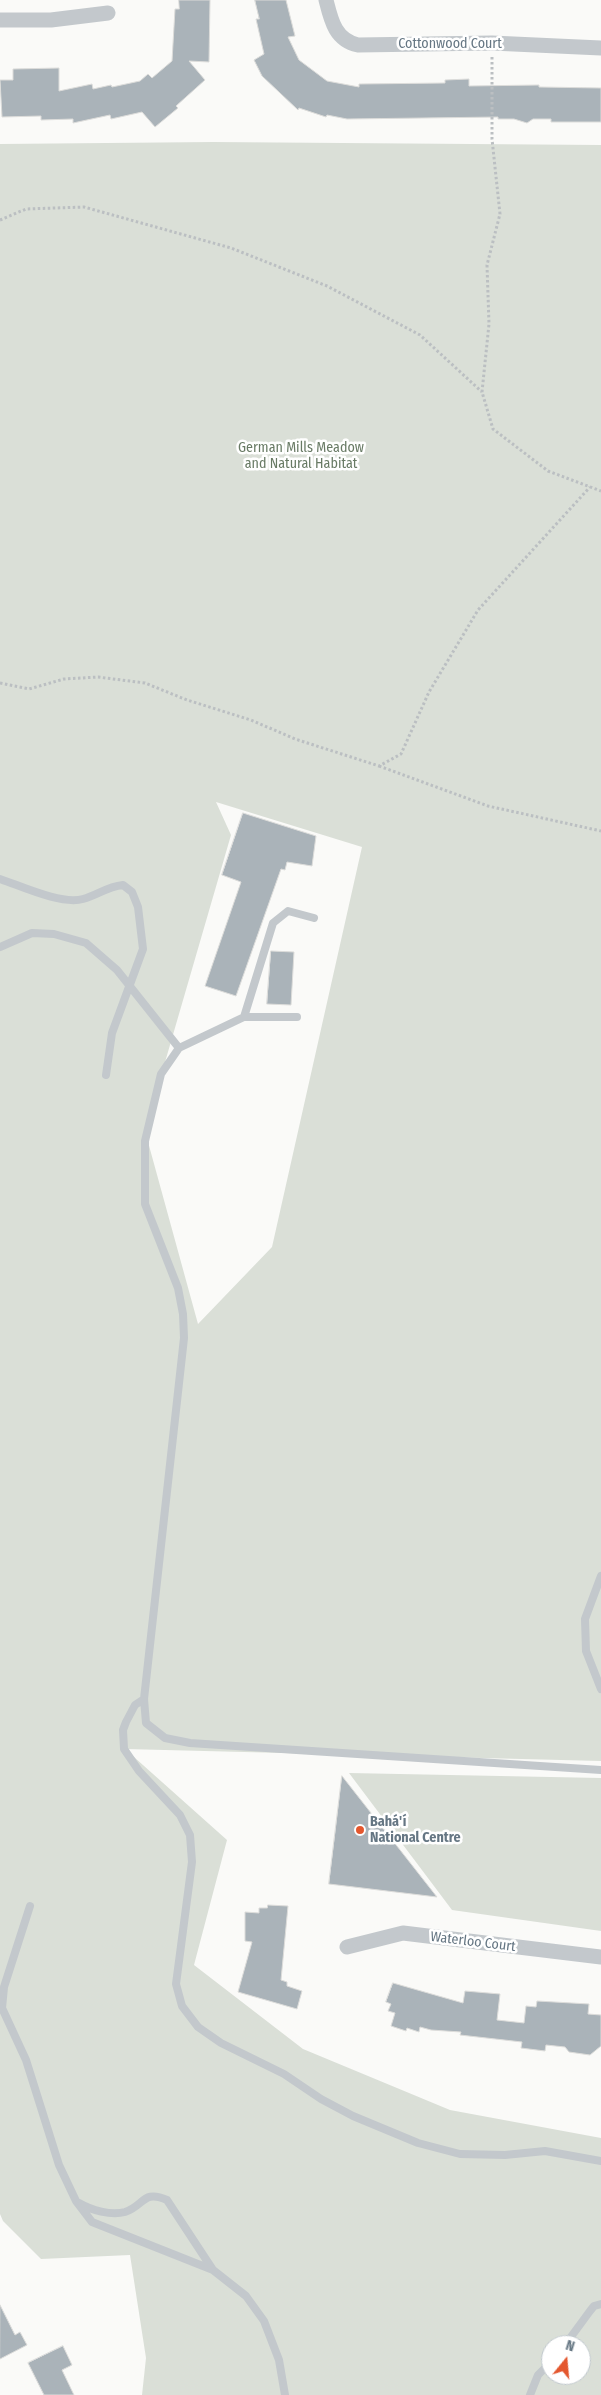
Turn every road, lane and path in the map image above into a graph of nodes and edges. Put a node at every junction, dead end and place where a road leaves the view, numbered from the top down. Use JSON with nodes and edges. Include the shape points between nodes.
{"nodes":[{"id":1,"x":326,"y":0,"type":"edge"},
{"id":2,"x":108,"y":13,"type":"dead end"},
{"id":3,"x":0,"y":20,"type":"edge"},
{"id":4,"x":492,"y":43,"type":"junction"},
{"id":5,"x":601,"y":48,"type":"edge"},
{"id":6,"x":0,"y":220,"type":"edge"},
{"id":7,"x":482,"y":392,"type":"junction"},
{"id":8,"x":590,"y":487,"type":"junction"},
{"id":9,"x":601,"y":491,"type":"edge"},
{"id":10,"x":0,"y":683,"type":"edge"},
{"id":11,"x":379,"y":766,"type":"junction"},
{"id":12,"x":601,"y":831,"type":"edge"},
{"id":13,"x":0,"y":879,"type":"edge"},
{"id":14,"x":314,"y":918,"type":"dead end"},
{"id":15,"x":0,"y":947,"type":"edge"},
{"id":16,"x":129,"y":985,"type":"junction"},
{"id":17,"x":244,"y":1017,"type":"junction"},
{"id":18,"x":297,"y":1017,"type":"dead end"},
{"id":19,"x":178,"y":1048,"type":"junction"},
{"id":20,"x":106,"y":1075,"type":"dead end"},
{"id":21,"x":601,"y":1576,"type":"edge"},
{"id":22,"x":601,"y":1689,"type":"edge"},
{"id":23,"x":144,"y":1699,"type":"junction"},
{"id":24,"x":601,"y":1770,"type":"edge"},
{"id":25,"x":30,"y":1906,"type":"dead end"},
{"id":26,"x":347,"y":1947,"type":"dead end"},
{"id":27,"x":601,"y":1956,"type":"edge"},
{"id":28,"x":601,"y":2161,"type":"edge"},
{"id":29,"x":76,"y":2201,"type":"junction"},
{"id":30,"x":213,"y":2270,"type":"junction"},
{"id":31,"x":601,"y":2304,"type":"edge"},
{"id":32,"x":572,"y":2335,"type":"edge"},
{"id":33,"x":541,"y":2373,"type":"edge"},
{"id":34,"x":285,"y":2395,"type":"edge"},
{"id":35,"x":530,"y":2395,"type":"edge"}],
"edges":[{"from":1,"to":4,"type":"street","name":"Cottonwood Court","via":[[333,26],[343,38],[354,44]]},
{"from":2,"to":3,"type":"street","via":[[51,20]]},
{"from":4,"to":5,"type":"street","name":"Cottonwood Court"},
{"from":4,"to":7,"type":"path","via":[[492,139],[500,214],[488,265],[490,324]]},
{"from":6,"to":7,"type":"path","via":[[26,208],[84,208],[231,248],[327,286],[420,335]]},
{"from":7,"to":8,"type":"path","via":[[493,429],[548,471]]},
{"from":8,"to":9,"type":"path"},
{"from":8,"to":11,"type":"path","via":[[478,610],[429,692],[401,754]]},
{"from":10,"to":11,"type":"path","via":[[29,689],[64,679],[98,677],[145,683]]},
{"from":11,"to":12,"type":"path","via":[[488,806]]},
{"from":13,"to":16,"type":"lane","via":[[57,898],[82,899],[109,886],[123,885],[132,892],[138,907],[143,948]]},
{"from":14,"to":17,"type":"lane","via":[[288,911],[273,922]]},
{"from":15,"to":16,"type":"lane","via":[[32,933],[54,934],[86,943]]},
{"from":16,"to":19,"type":"lane"},
{"from":16,"to":20,"type":"lane","via":[[112,1033]]},
{"from":17,"to":18,"type":"lane"},
{"from":17,"to":19,"type":"lane"},
{"from":19,"to":23,"type":"lane","via":[[161,1074],[145,1141],[145,1204],[178,1288],[184,1338]]},
{"from":21,"to":22,"type":"lane","via":[[585,1619],[586,1651]]},
{"from":23,"to":24,"type":"lane","via":[[146,1723],[164,1738],[190,1743]]},
{"from":23,"to":28,"type":"lane","via":[[135,1705],[126,1722],[124,1749],[139,1771],[180,1814],[190,1835],[192,1868],[176,1984],[182,2006],[198,2027],[352,2116],[418,2143],[460,2154],[505,2155],[545,2151]]},
{"from":25,"to":29,"type":"lane","via":[[4,1987],[2,2008],[26,2060],[59,2165]]},
{"from":26,"to":27,"type":"street","name":"Waterloo Court","via":[[403,1933]]},
{"from":29,"to":30,"type":"lane","via":[[92,2222]]},
{"from":29,"to":30,"type":"lane","via":[[87,2208],[120,2213],[148,2196],[167,2200]]},
{"from":30,"to":34,"type":"lane","via":[[246,2296],[264,2321],[279,2360]]},
{"from":31,"to":32,"type":"lane","via":[[594,2306]]},
{"from":33,"to":35,"type":"lane"}]}
